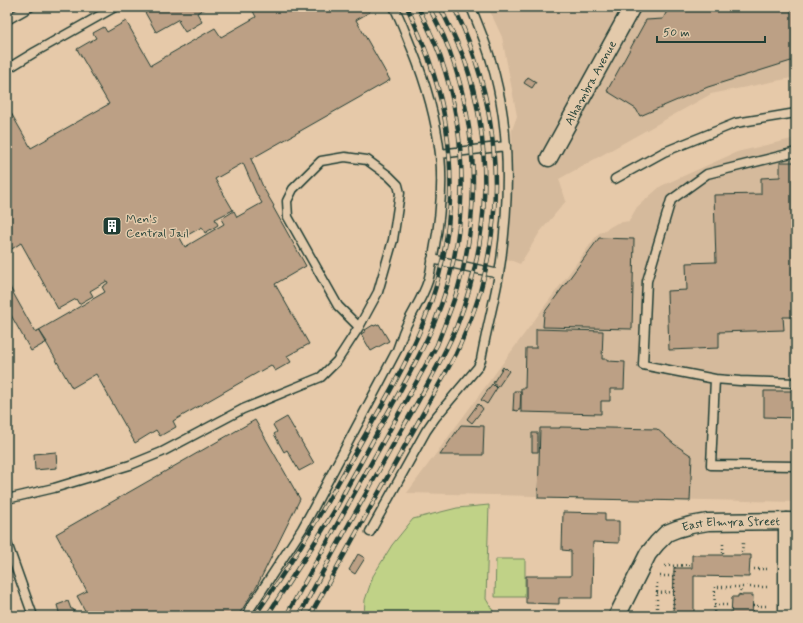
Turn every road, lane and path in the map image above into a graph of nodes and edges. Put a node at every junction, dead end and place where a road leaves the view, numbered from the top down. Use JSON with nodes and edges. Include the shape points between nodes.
{"nodes":[{"id":1,"x":30,"y":7,"type":"edge"},
{"id":2,"x":115,"y":7,"type":"edge"},
{"id":3,"x":394,"y":7,"type":"edge"},
{"id":4,"x":471,"y":7,"type":"edge"},
{"id":5,"x":632,"y":7,"type":"edge"},
{"id":6,"x":7,"y":20,"type":"edge"},
{"id":7,"x":7,"y":69,"type":"edge"},
{"id":8,"x":796,"y":113,"type":"edge"},
{"id":9,"x":506,"y":146,"type":"junction"},
{"id":10,"x":796,"y":152,"type":"edge"},
{"id":11,"x":440,"y":154,"type":"junction"},
{"id":12,"x":550,"y":158,"type":"dead end"},
{"id":13,"x":615,"y":179,"type":"dead end"},
{"id":14,"x":432,"y":259,"type":"junction"},
{"id":15,"x":499,"y":274,"type":"junction"},
{"id":16,"x":359,"y":327,"type":"junction"},
{"id":17,"x":715,"y":380,"type":"junction"},
{"id":18,"x":796,"y":383,"type":"edge"},
{"id":19,"x":796,"y":466,"type":"edge"},
{"id":20,"x":7,"y":499,"type":"edge"},
{"id":21,"x":792,"y":521,"type":"edge"},
{"id":22,"x":370,"y":532,"type":"dead end"},
{"id":23,"x":723,"y":542,"type":"dead end"},
{"id":24,"x":7,"y":543,"type":"edge"},
{"id":25,"x":743,"y":543,"type":"dead end"},
{"id":26,"x":742,"y":552,"type":"dead end"},
{"id":27,"x":723,"y":553,"type":"dead end"},
{"id":28,"x":692,"y":565,"type":"dead end"},
{"id":29,"x":665,"y":566,"type":"dead end"},
{"id":30,"x":675,"y":566,"type":"junction"},
{"id":31,"x":754,"y":569,"type":"dead end"},
{"id":32,"x":769,"y":569,"type":"dead end"},
{"id":33,"x":660,"y":576,"type":"dead end"},
{"id":34,"x":675,"y":576,"type":"junction"},
{"id":35,"x":657,"y":581,"type":"dead end"},
{"id":36,"x":741,"y":587,"type":"junction"},
{"id":37,"x":769,"y":587,"type":"dead end"},
{"id":38,"x":674,"y":592,"type":"junction"},
{"id":39,"x":657,"y":593,"type":"junction"},
{"id":40,"x":740,"y":595,"type":"dead end"},
{"id":41,"x":714,"y":605,"type":"junction"},
{"id":42,"x":730,"y":606,"type":"dead end"},
{"id":43,"x":753,"y":606,"type":"dead end"},
{"id":44,"x":768,"y":606,"type":"dead end"},
{"id":45,"x":657,"y":615,"type":"edge"},
{"id":46,"x":674,"y":615,"type":"edge"},
{"id":47,"x":33,"y":616,"type":"edge"},
{"id":48,"x":247,"y":616,"type":"edge"},
{"id":49,"x":618,"y":616,"type":"edge"},
{"id":50,"x":714,"y":616,"type":"edge"},
{"id":51,"x":787,"y":616,"type":"edge"}],
"edges":[{"from":1,"to":6,"type":"lane"},
{"from":2,"to":7,"type":"lane"},
{"from":3,"to":11,"type":"lane","via":[[422,75]]},
{"from":4,"to":9,"type":"lane","via":[[482,33],[499,93]]},
{"from":5,"to":12,"type":"street","name":"Alhambra Avenue"},
{"from":8,"to":13,"type":"lane","via":[[736,123],[664,152]]},
{"from":9,"to":11,"type":"lane"},
{"from":9,"to":15,"type":"lane","via":[[506,212]]},
{"from":10,"to":17,"type":"lane","via":[[707,174],[671,200],[647,281],[643,365]]},
{"from":11,"to":14,"type":"lane","via":[[439,212]]},
{"from":14,"to":15,"type":"lane"},
{"from":14,"to":48,"type":"lane","via":[[421,299],[397,350],[302,529]]},
{"from":15,"to":22,"type":"lane","via":[[478,367],[426,431]]},
{"from":16,"to":16,"type":"lane","via":[[378,292],[393,240],[400,192],[398,185],[389,176],[367,160],[345,157],[321,161],[293,189],[288,201],[288,217],[338,306]]},
{"from":16,"to":20,"type":"lane","via":[[338,360],[321,377],[243,410],[162,452],[77,482]]},
{"from":17,"to":18,"type":"lane"},
{"from":17,"to":19,"type":"lane","via":[[711,465]]},
{"from":21,"to":49,"type":"street","name":"East Elmyra Street","via":[[708,522],[676,529],[667,534],[648,554]]},
{"from":21,"to":51,"type":"street"},
{"from":23,"to":27,"type":"path"},
{"from":24,"to":47,"type":"lane"},
{"from":25,"to":26,"type":"path"},
{"from":28,"to":30,"type":"path"},
{"from":29,"to":30,"type":"path"},
{"from":30,"to":34,"type":"path"},
{"from":31,"to":32,"type":"path"},
{"from":33,"to":34,"type":"path"},
{"from":34,"to":38,"type":"path"},
{"from":35,"to":39,"type":"path"},
{"from":36,"to":37,"type":"path"},
{"from":36,"to":40,"type":"path"},
{"from":36,"to":41,"type":"path","via":[[715,587]]},
{"from":38,"to":39,"type":"path"},
{"from":38,"to":46,"type":"path"},
{"from":39,"to":45,"type":"path"},
{"from":41,"to":42,"type":"path"},
{"from":41,"to":50,"type":"path"},
{"from":43,"to":44,"type":"path"},
{"from":45,"to":46,"type":"path"}]}
